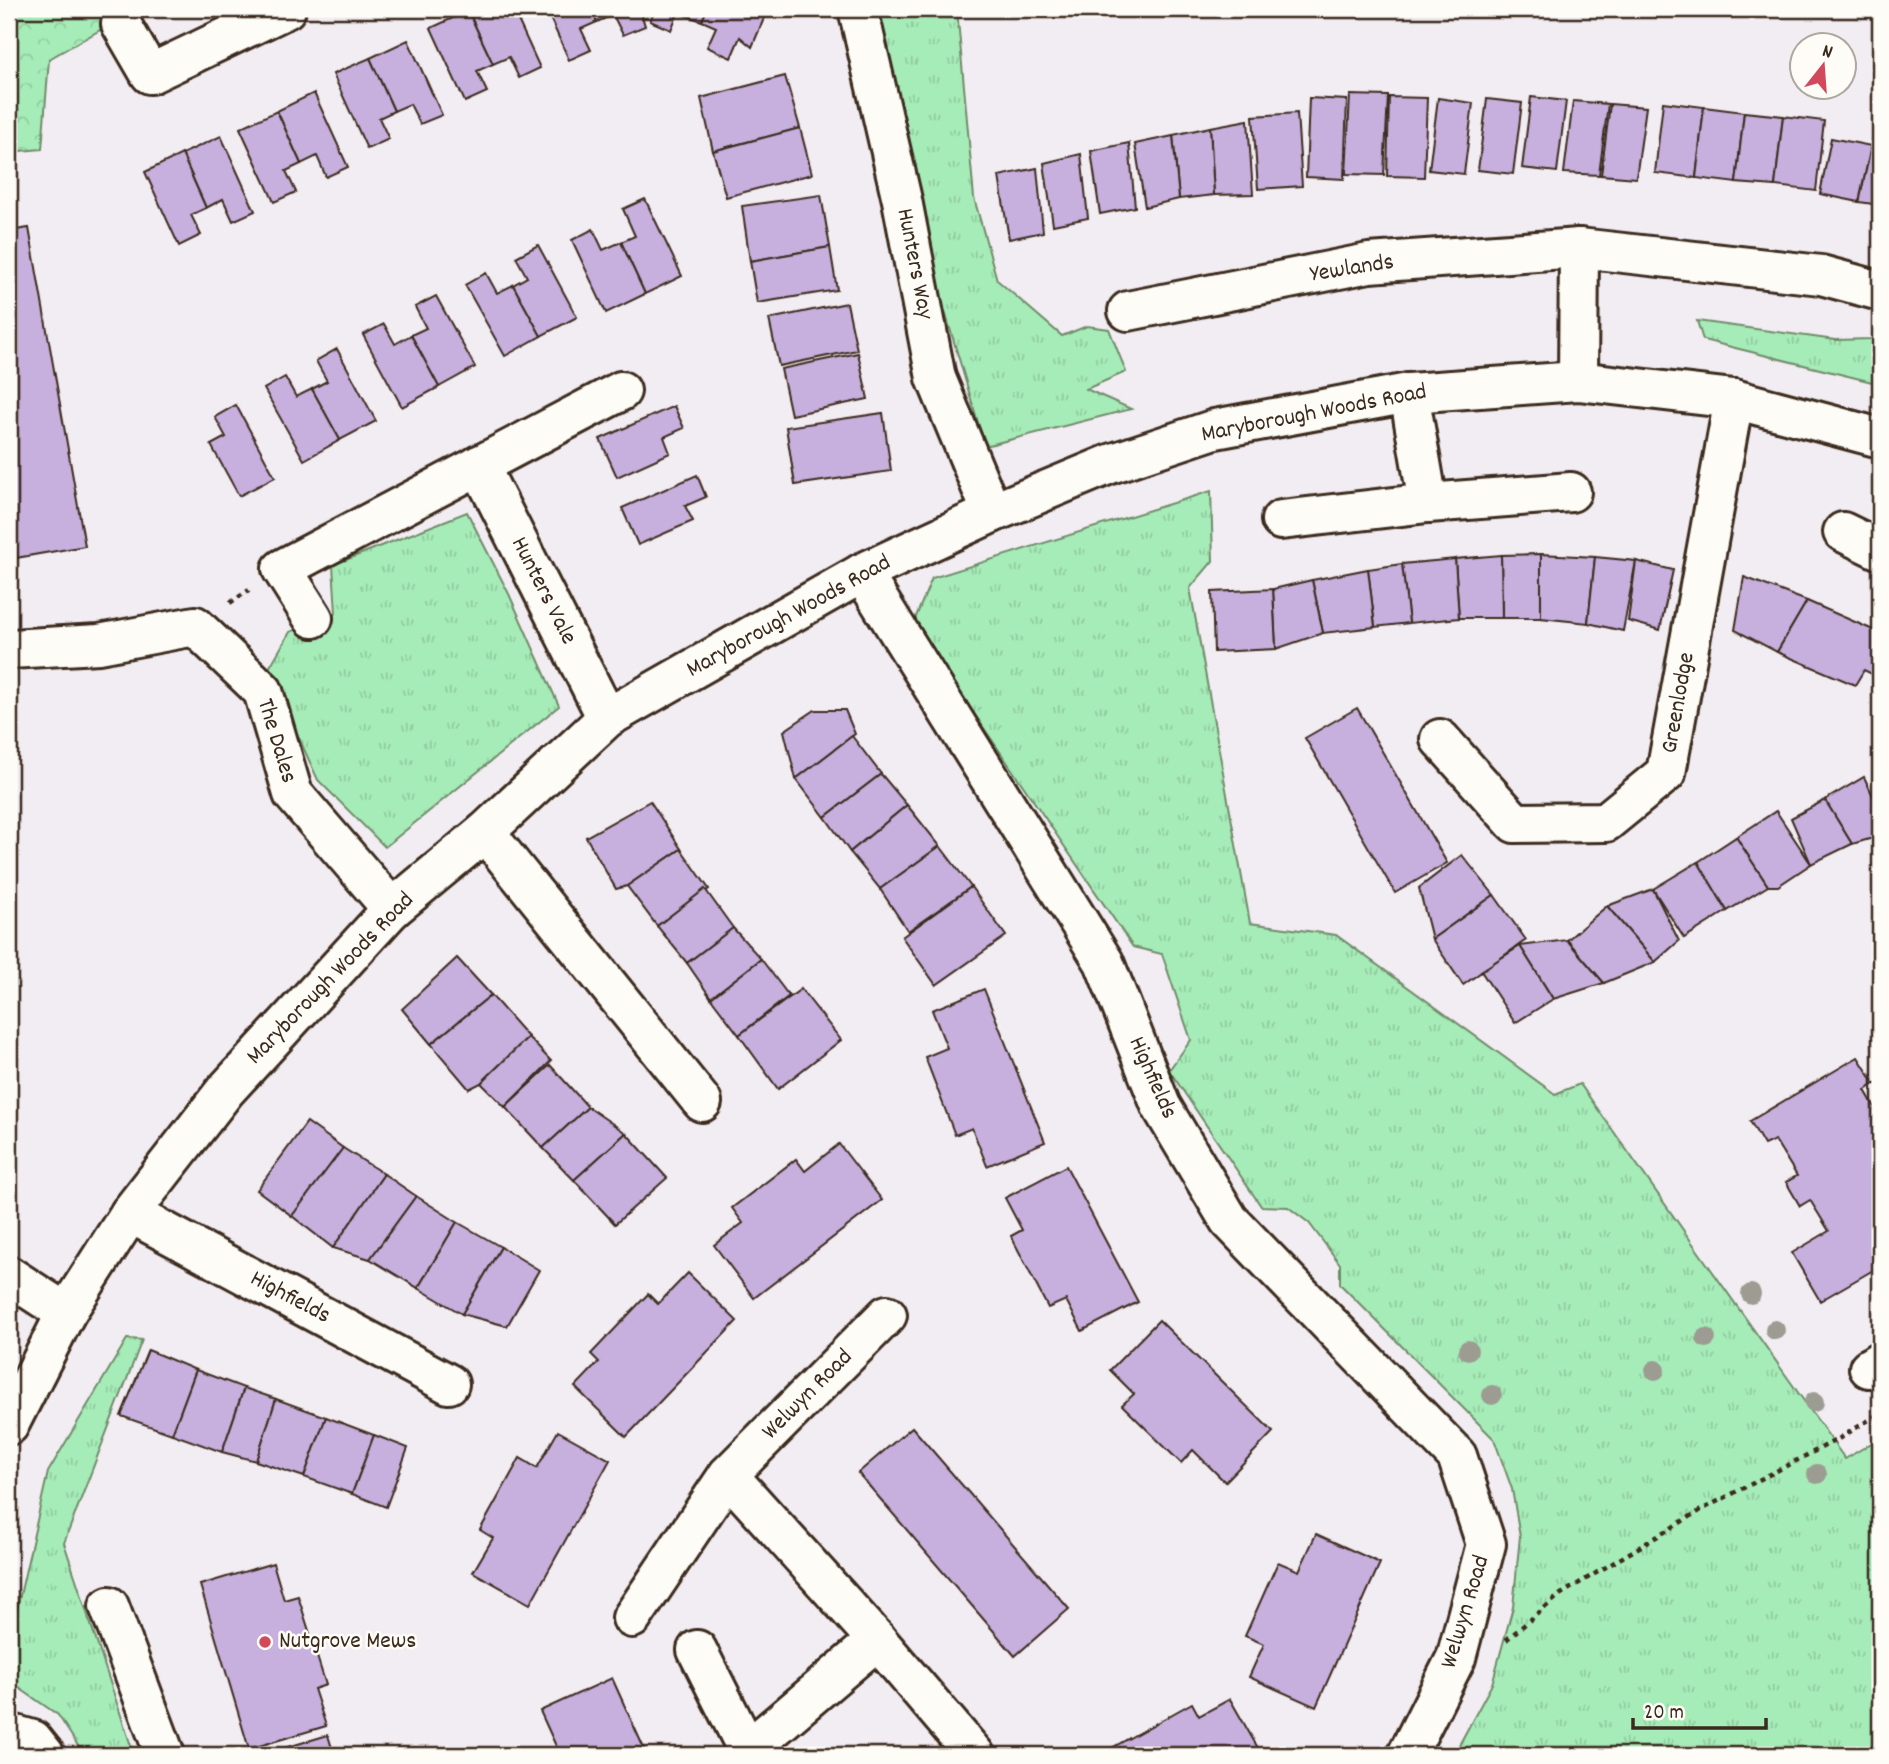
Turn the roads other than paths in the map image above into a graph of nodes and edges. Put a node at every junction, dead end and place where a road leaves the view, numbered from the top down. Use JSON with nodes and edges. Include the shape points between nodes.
{"nodes":[{"id":1,"x":286,"y":9,"type":"edge"},
{"id":2,"x":858,"y":9,"type":"edge"},
{"id":3,"x":121,"y":24,"type":"dead end"},
{"id":4,"x":1579,"y":248,"type":"junction"},
{"id":5,"x":1880,"y":290,"type":"edge"},
{"id":6,"x":1128,"y":311,"type":"dead end"},
{"id":7,"x":1578,"y":381,"type":"junction"},
{"id":8,"x":621,"y":391,"type":"dead end"},
{"id":9,"x":1409,"y":393,"type":"junction"},
{"id":10,"x":1734,"y":399,"type":"junction"},
{"id":11,"x":1880,"y":438,"type":"edge"},
{"id":12,"x":480,"y":465,"type":"junction"},
{"id":13,"x":1571,"y":492,"type":"dead end"},
{"id":14,"x":1428,"y":503,"type":"junction"},
{"id":15,"x":992,"y":513,"type":"junction"},
{"id":16,"x":1281,"y":520,"type":"dead end"},
{"id":17,"x":1843,"y":532,"type":"dead end"},
{"id":18,"x":1880,"y":550,"type":"edge"},
{"id":19,"x":862,"y":573,"type":"junction"},
{"id":20,"x":313,"y":618,"type":"dead end"},
{"id":21,"x":9,"y":649,"type":"edge"},
{"id":22,"x":607,"y":718,"type":"junction"},
{"id":23,"x":1440,"y":739,"type":"dead end"},
{"id":24,"x":485,"y":832,"type":"junction"},
{"id":25,"x":392,"y":909,"type":"junction"},
{"id":26,"x":702,"y":1102,"type":"dead end"},
{"id":27,"x":130,"y":1213,"type":"junction"},
{"id":28,"x":9,"y":1276,"type":"edge"},
{"id":29,"x":66,"y":1312,"type":"junction"},
{"id":30,"x":887,"y":1315,"type":"dead end"},
{"id":31,"x":449,"y":1384,"type":"dead end"},
{"id":32,"x":9,"y":1425,"type":"edge"},
{"id":33,"x":729,"y":1475,"type":"junction"},
{"id":34,"x":1486,"y":1544,"type":"joint"},
{"id":35,"x":109,"y":1606,"type":"dead end"},
{"id":36,"x":632,"y":1618,"type":"dead end"},
{"id":37,"x":877,"y":1640,"type":"junction"},
{"id":38,"x":697,"y":1650,"type":"dead end"},
{"id":39,"x":9,"y":1733,"type":"edge"},
{"id":40,"x":749,"y":1753,"type":"edge"},
{"id":41,"x":45,"y":1755,"type":"edge"},
{"id":42,"x":164,"y":1755,"type":"edge"},
{"id":43,"x":975,"y":1755,"type":"edge"},
{"id":44,"x":1407,"y":1755,"type":"edge"}],
"edges":[{"from":1,"to":3,"type":"street","via":[[150,74]]},
{"from":2,"to":15,"type":"street","name":"Hunters Way","via":[[902,200],[936,378]]},
{"from":4,"to":5,"type":"street","name":"Yewlands","via":[[1821,275]]},
{"from":4,"to":6,"type":"street","name":"Yewlands","via":[[1369,263]]},
{"from":4,"to":7,"type":"street"},
{"from":7,"to":9,"type":"street","name":"Maryborough Woods Road"},
{"from":7,"to":10,"type":"street","name":"Maryborough Woods Road"},
{"from":8,"to":12,"type":"street"},
{"from":9,"to":14,"type":"street"},
{"from":9,"to":15,"type":"street","name":"Maryborough Woods Road","via":[[1214,429],[1110,464]]},
{"from":10,"to":11,"type":"street","name":"Maryborough Woods Road"},
{"from":10,"to":23,"type":"street","name":"Greenlodge","via":[[1666,773],[1606,822],[1515,823]]},
{"from":12,"to":20,"type":"street","via":[[282,569]]},
{"from":12,"to":22,"type":"street","name":"Hunters Vale"},
{"from":13,"to":14,"type":"street"},
{"from":14,"to":16,"type":"street"},
{"from":15,"to":19,"type":"street","name":"Maryborough Woods Road"},
{"from":17,"to":18,"type":"street"},
{"from":19,"to":22,"type":"street","name":"Maryborough Woods Road"},
{"from":19,"to":34,"type":"street","name":"Highfields","via":[[1104,962],[1161,1106],[1229,1220],[1457,1456]]},
{"from":21,"to":25,"type":"street","name":"The Dales","via":[[99,644],[195,626],[263,691],[293,794]]},
{"from":22,"to":24,"type":"street","name":"Maryborough Woods Road"},
{"from":24,"to":25,"type":"street","name":"Maryborough Woods Road"},
{"from":24,"to":26,"type":"street"},
{"from":25,"to":27,"type":"street","name":"Maryborough Woods Road","via":[[225,1091]]},
{"from":27,"to":29,"type":"street","name":"Maryborough Woods Road"},
{"from":27,"to":31,"type":"street","name":"Highfields"},
{"from":28,"to":29,"type":"street"},
{"from":29,"to":32,"type":"street","name":"Maryborough Woods Road"},
{"from":30,"to":33,"type":"street","name":"Welwyn Road"},
{"from":33,"to":36,"type":"street","name":"Welwyn Road"},
{"from":33,"to":37,"type":"street"},
{"from":34,"to":44,"type":"street","name":"Welwyn Road","via":[[1456,1658]]},
{"from":35,"to":42,"type":"street"},
{"from":37,"to":40,"type":"street"},
{"from":37,"to":43,"type":"street"},
{"from":38,"to":40,"type":"street"},
{"from":39,"to":41,"type":"street","via":[[33,1740]]}]}
